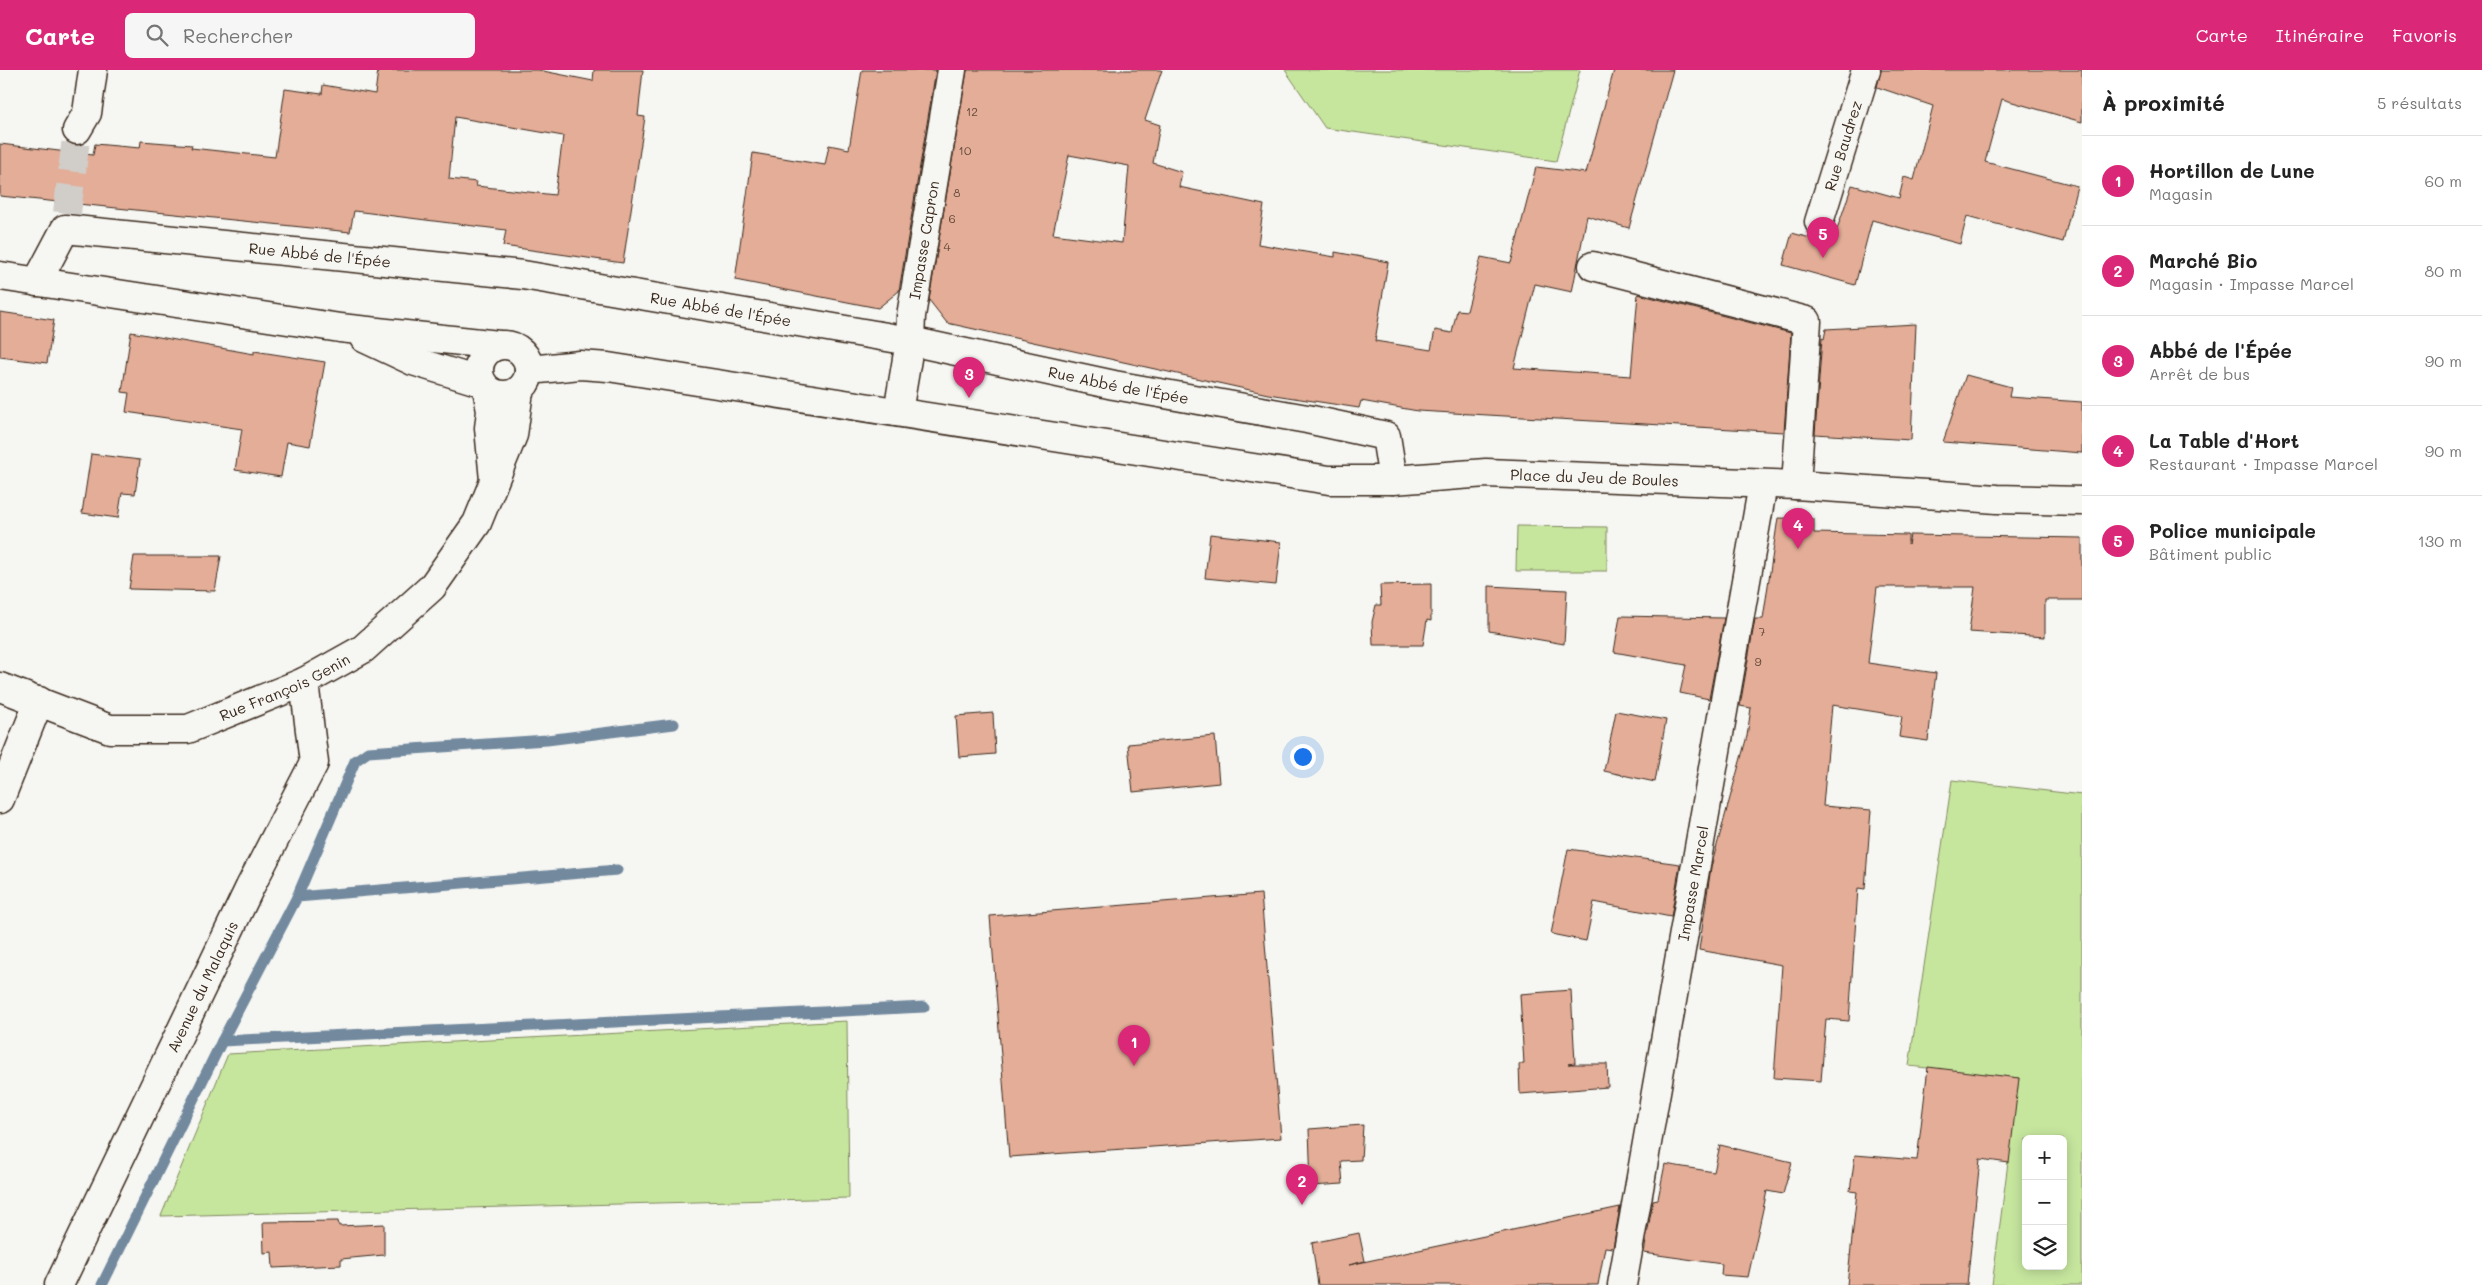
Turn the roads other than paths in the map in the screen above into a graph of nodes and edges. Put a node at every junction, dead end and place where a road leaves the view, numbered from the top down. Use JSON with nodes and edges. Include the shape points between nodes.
{"nodes":[{"id":1,"x":93,"y":70,"type":"edge"},
{"id":2,"x":952,"y":70,"type":"edge"},
{"id":3,"x":1866,"y":70,"type":"edge"},
{"id":4,"x":77,"y":130,"type":"tunnel mouth"},
{"id":5,"x":1819,"y":222,"type":"dead end"},
{"id":6,"x":1593,"y":266,"type":"dead end"},
{"id":7,"x":0,"y":276,"type":"edge"},
{"id":8,"x":38,"y":282,"type":"junction"},
{"id":9,"x":340,"y":328,"type":"junction"},
{"id":10,"x":910,"y":341,"type":"junction"},
{"id":11,"x":499,"y":345,"type":"junction"},
{"id":12,"x":524,"y":380,"type":"junction"},
{"id":13,"x":484,"y":386,"type":"junction"},
{"id":14,"x":898,"y":412,"type":"junction"},
{"id":15,"x":1393,"y":480,"type":"junction"},
{"id":16,"x":494,"y":484,"type":"junction"},
{"id":17,"x":1763,"y":484,"type":"junction"},
{"id":18,"x":1796,"y":485,"type":"junction"},
{"id":19,"x":2082,"y":501,"type":"edge"},
{"id":20,"x":304,"y":682,"type":"junction"},
{"id":21,"x":0,"y":687,"type":"edge"},
{"id":22,"x":39,"y":700,"type":"junction"},
{"id":23,"x":0,"y":798,"type":"edge"},
{"id":24,"x":59,"y":1285,"type":"edge"},
{"id":25,"x":1622,"y":1285,"type":"edge"}],
"edges":[{"from":1,"to":4,"type":"street","via":[[87,113]]},
{"from":2,"to":10,"type":"street","name":"Impasse Capron","via":[[911,316]]},
{"from":3,"to":5,"type":"street","name":"Rue Baudrez"},
{"from":6,"to":18,"type":"street","via":[[1807,321]]},
{"from":7,"to":8,"type":"street"},
{"from":8,"to":9,"type":"street"},
{"from":8,"to":10,"type":"street","name":"Rue Abbé de l'Épée","via":[[66,221],[523,275]]},
{"from":9,"to":11,"type":"street"},
{"from":9,"to":13,"type":"street","via":[[413,361]]},
{"from":10,"to":14,"type":"street","name":"Impasse Capron"},
{"from":10,"to":15,"type":"street","name":"Rue Abbé de l'Épée","via":[[1114,386],[1386,436]]},
{"from":11,"to":12,"type":"street","via":[[508,344],[516,348],[528,361]]},
{"from":11,"to":13,"type":"street","via":[[485,352],[478,366]]},
{"from":12,"to":13,"type":"street","via":[[503,396]]},
{"from":12,"to":14,"type":"street","name":"Place du Jeu de Boules","via":[[580,365],[608,367]]},
{"from":12,"to":16,"type":"street","name":"Rue François Genin","via":[[513,435]]},
{"from":13,"to":16,"type":"street","name":"Rue François Genin","via":[[491,411],[488,428]]},
{"from":14,"to":15,"type":"street","name":"Place du Jeu de Boules","via":[[1329,480]]},
{"from":15,"to":17,"type":"street","name":"Place du Jeu de Boules","via":[[1486,473]]},
{"from":16,"to":20,"type":"street","name":"Rue François Genin","via":[[477,523],[432,587],[363,649]]},
{"from":17,"to":18,"type":"street","name":"Place du Jeu de Boules"},
{"from":17,"to":25,"type":"street","name":"Impasse Marcel"},
{"from":18,"to":19,"type":"street","name":"Place du Jeu de Boules","via":[[1997,499]]},
{"from":20,"to":22,"type":"street","name":"Rue François Genin","via":[[188,729],[110,729]]},
{"from":20,"to":24,"type":"street","name":"Avenue du Malaquis","via":[[314,762],[250,887]]},
{"from":21,"to":22,"type":"street","name":"Rue François Genin"},
{"from":22,"to":23,"type":"street"}]}
